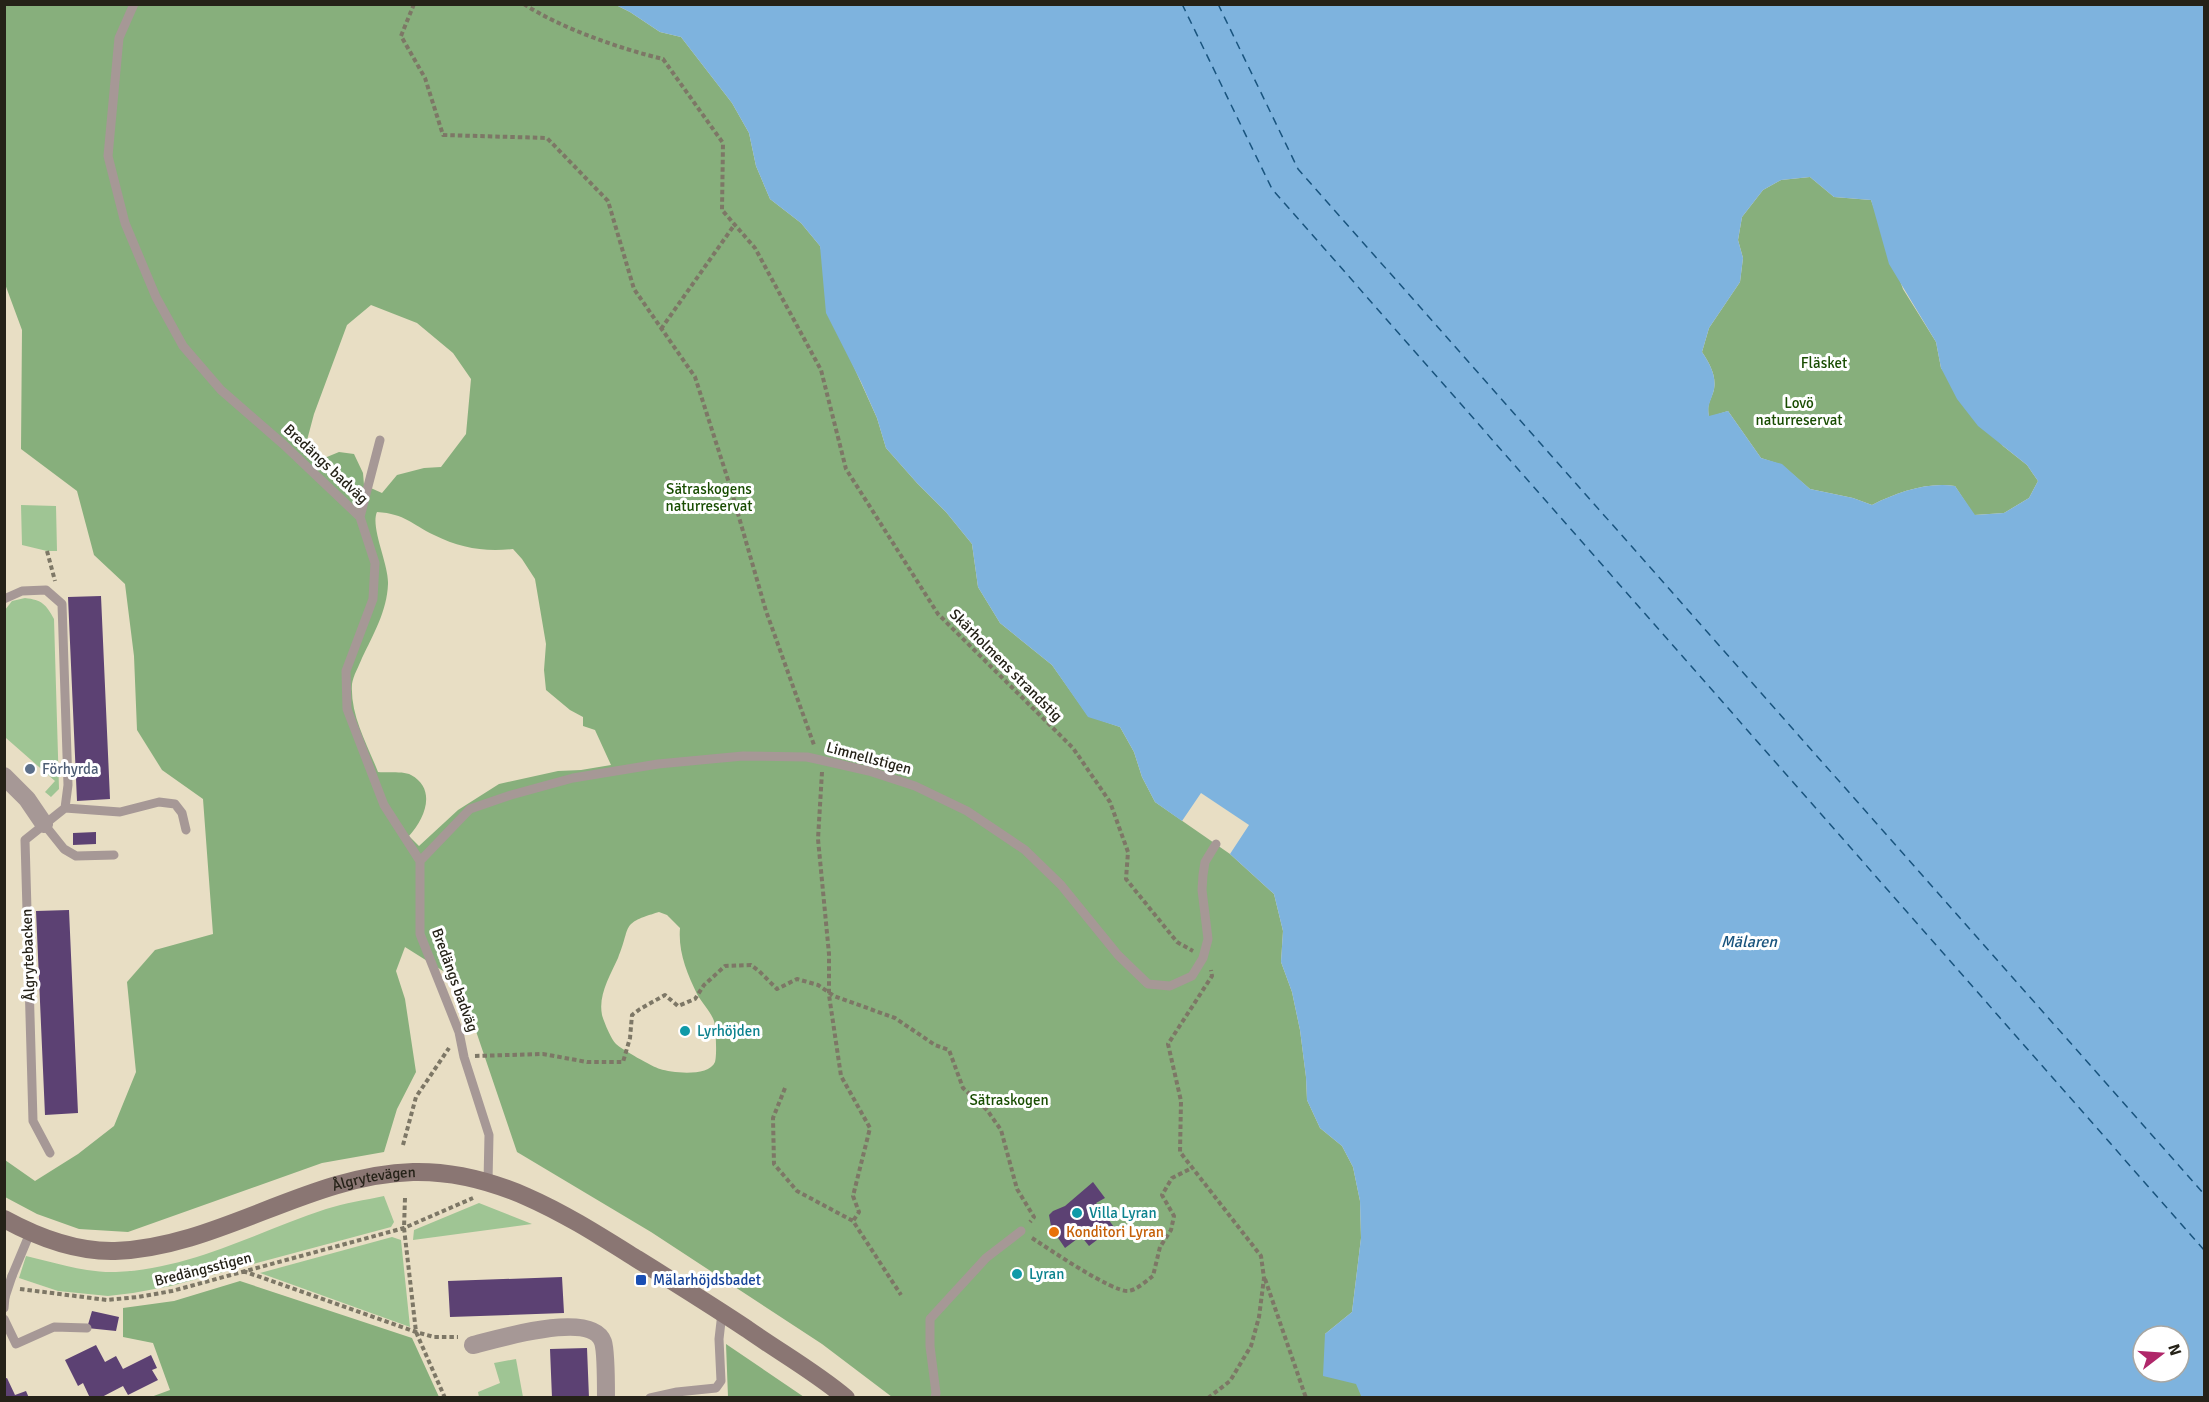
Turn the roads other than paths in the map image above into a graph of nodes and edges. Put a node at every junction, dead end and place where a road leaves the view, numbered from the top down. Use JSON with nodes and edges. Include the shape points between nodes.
{"nodes":[{"id":1,"x":134,"y":4,"type":"edge"},
{"id":2,"x":380,"y":440,"type":"dead end"},
{"id":3,"x":360,"y":517,"type":"junction"},
{"id":4,"x":4,"y":599,"type":"edge"},
{"id":5,"x":4,"y":776,"type":"edge"},
{"id":6,"x":65,"y":808,"type":"junction"},
{"id":7,"x":44,"y":824,"type":"junction"},
{"id":8,"x":186,"y":830,"type":"dead end"},
{"id":9,"x":1216,"y":844,"type":"dead end"},
{"id":10,"x":114,"y":855,"type":"dead end"},
{"id":11,"x":420,"y":861,"type":"junction"},
{"id":12,"x":50,"y":1153,"type":"dead end"},
{"id":13,"x":488,"y":1181,"type":"junction"},
{"id":14,"x":4,"y":1219,"type":"edge"},
{"id":15,"x":1021,"y":1230,"type":"road end"},
{"id":16,"x":30,"y":1233,"type":"junction"},
{"id":17,"x":5,"y":1297,"type":"edge"},
{"id":18,"x":4,"y":1308,"type":"edge"},
{"id":19,"x":722,"y":1313,"type":"junction"},
{"id":20,"x":4,"y":1319,"type":"edge"},
{"id":21,"x":87,"y":1328,"type":"dead end"},
{"id":22,"x":473,"y":1345,"type":"road end"},
{"id":23,"x":606,"y":1398,"type":"edge"},
{"id":24,"x":650,"y":1398,"type":"edge"},
{"id":25,"x":846,"y":1398,"type":"edge"},
{"id":26,"x":935,"y":1398,"type":"edge"}],
"edges":[{"from":1,"to":3,"type":"lane","name":"Bredängs badväg","via":[[119,38],[108,156],[125,223],[156,297],[183,346],[221,390]]},
{"from":2,"to":3,"type":"lane"},
{"from":3,"to":11,"type":"lane","name":"Bredängs badväg","via":[[375,563],[373,599],[346,671],[347,709],[384,805]]},
{"from":4,"to":6,"type":"lane","via":[[22,591],[46,590],[62,604],[69,785]]},
{"from":5,"to":7,"type":"street"},
{"from":6,"to":7,"type":"lane"},
{"from":6,"to":8,"type":"lane","via":[[120,812],[159,802],[175,804]]},
{"from":7,"to":10,"type":"lane","via":[[64,849],[75,856]]},
{"from":7,"to":12,"type":"lane","name":"Ålgrytebacken","via":[[25,840],[33,1121]]},
{"from":9,"to":11,"type":"lane","name":"Limnellstigen","via":[[1203,875],[1208,939],[1203,958],[1192,976],[1170,986],[1149,984],[1118,955],[1061,885],[1025,850],[967,812],[915,786],[807,758],[743,756],[573,778],[470,809]]},
{"from":11,"to":13,"type":"lane","name":"Bredängs badväg","via":[[420,934],[459,1032],[489,1135]]},
{"from":13,"to":16,"type":"street","name":"Ålgrytevägen","via":[[444,1173],[380,1174],[302,1195],[192,1237],[147,1248],[113,1251],[81,1247]]},
{"from":13,"to":19,"type":"street","name":"Ålgrytevägen","via":[[574,1219]]},
{"from":14,"to":16,"type":"street","name":"Ålgrytevägen"},
{"from":15,"to":26,"type":"lane","via":[[986,1258],[930,1319]]},
{"from":16,"to":17,"type":"lane","bridge":true},
{"from":17,"to":18,"type":"lane"},
{"from":19,"to":24,"type":"lane","via":[[721,1381],[716,1388]]},
{"from":19,"to":25,"type":"street","name":"Ålgrytevägen"},
{"from":20,"to":21,"type":"lane","via":[[16,1344],[54,1327]]},
{"from":22,"to":23,"type":"street","via":[[529,1330],[595,1331],[603,1342]]}]}
